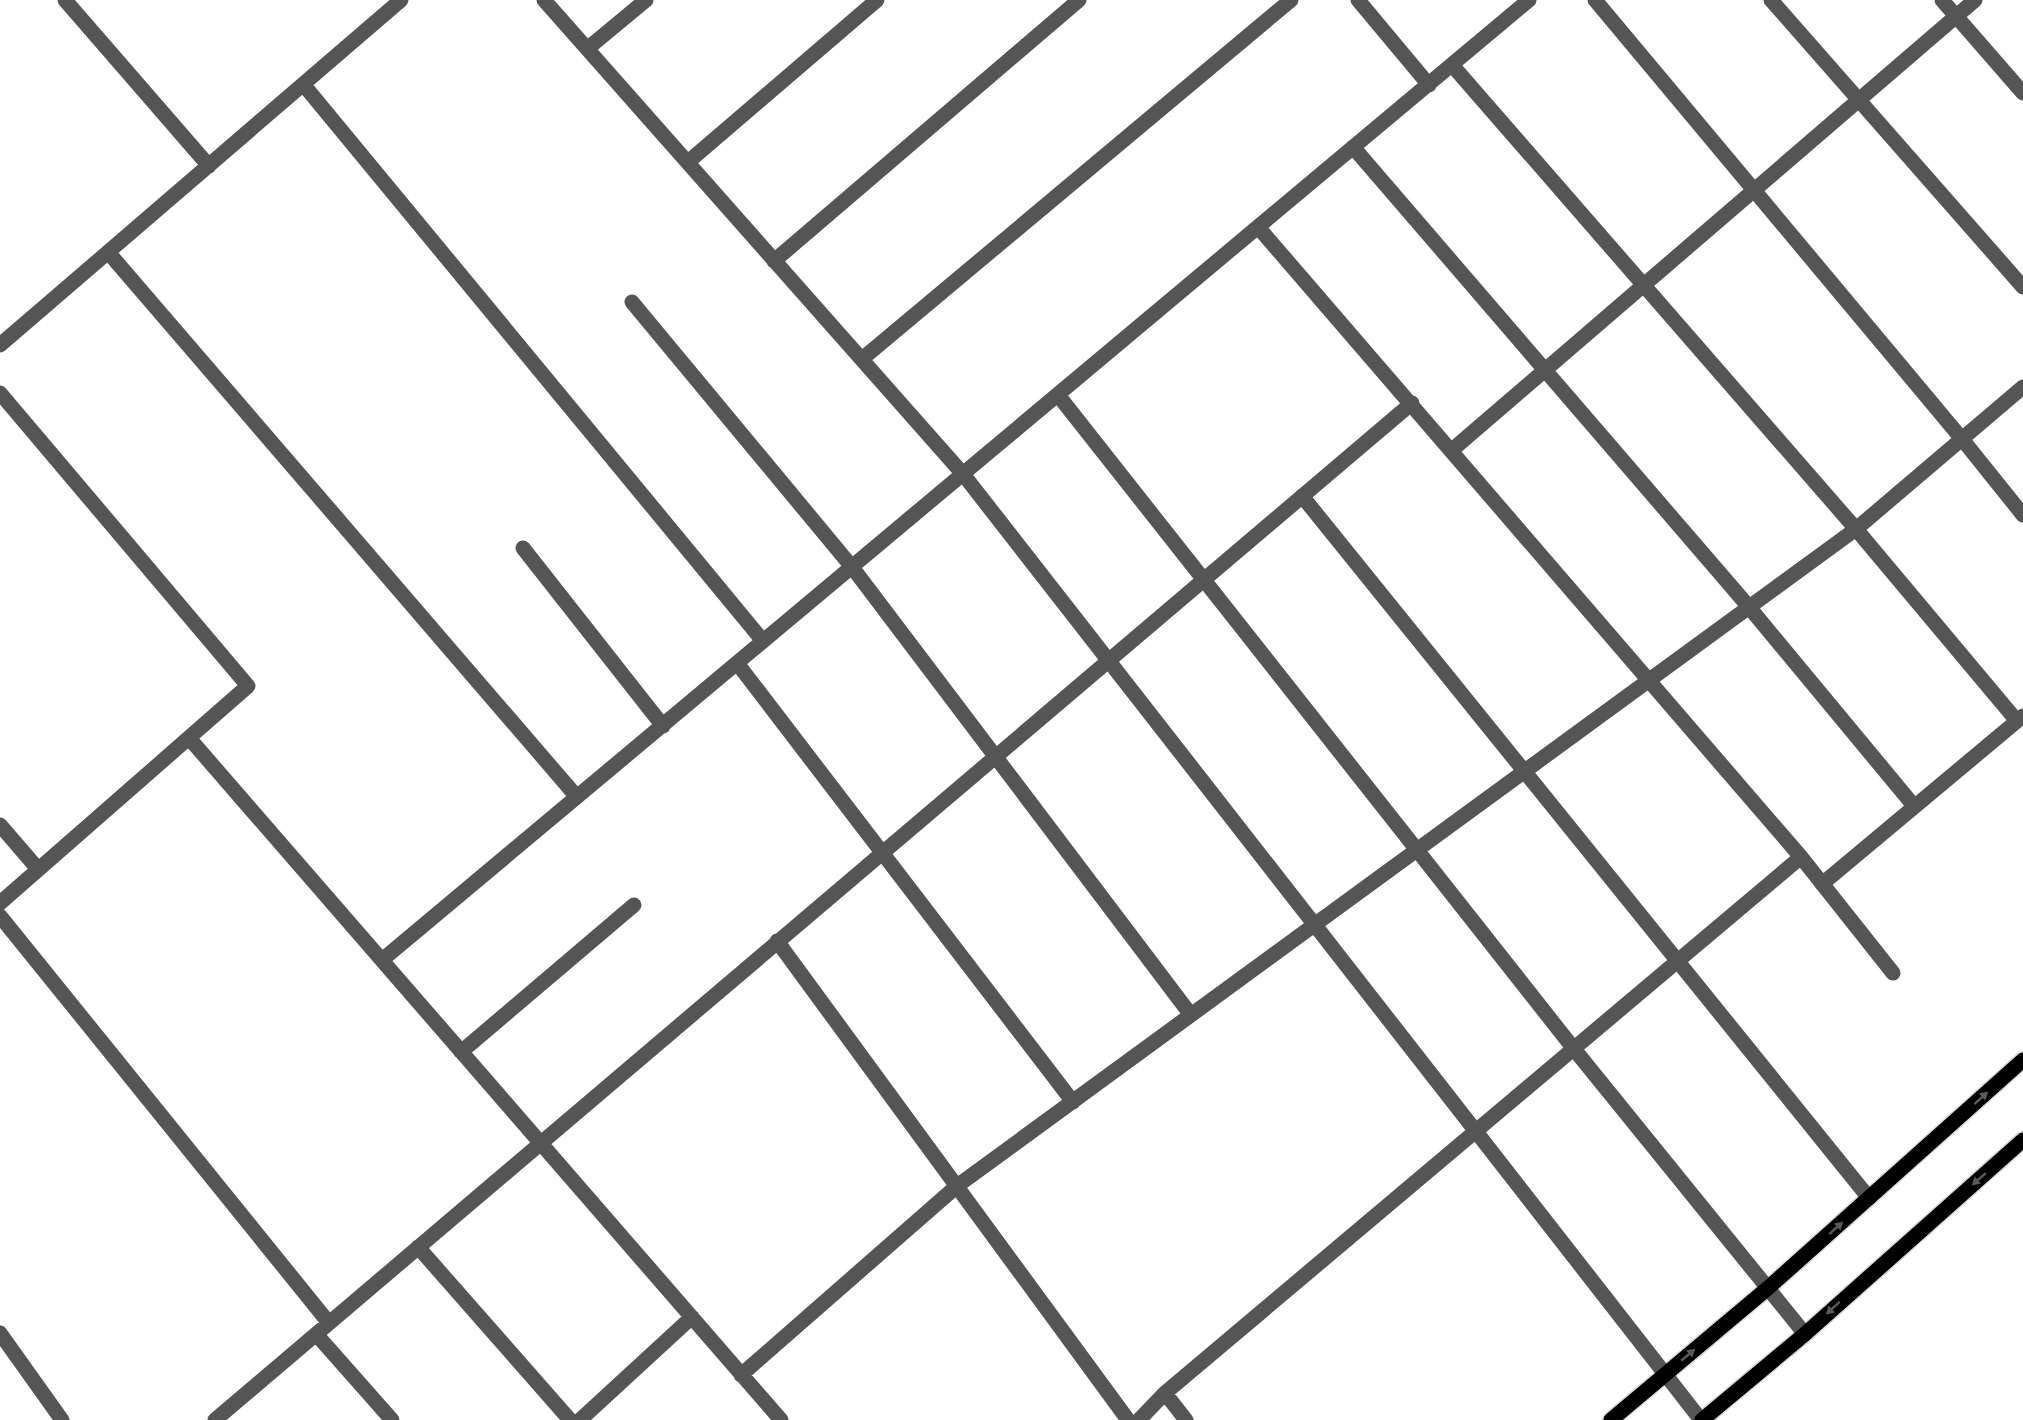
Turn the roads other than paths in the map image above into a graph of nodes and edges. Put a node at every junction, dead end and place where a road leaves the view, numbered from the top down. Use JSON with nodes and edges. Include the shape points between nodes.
{"nodes":[{"id":1,"x":65,"y":0,"type":"edge"},
{"id":2,"x":401,"y":0,"type":"edge"},
{"id":3,"x":544,"y":0,"type":"edge"},
{"id":4,"x":646,"y":0,"type":"edge"},
{"id":5,"x":877,"y":0,"type":"edge"},
{"id":6,"x":1079,"y":0,"type":"edge"},
{"id":7,"x":1291,"y":0,"type":"edge"},
{"id":8,"x":1358,"y":0,"type":"edge"},
{"id":9,"x":1529,"y":0,"type":"edge"},
{"id":10,"x":1595,"y":0,"type":"edge"},
{"id":11,"x":1771,"y":0,"type":"edge"},
{"id":12,"x":1942,"y":0,"type":"edge"},
{"id":13,"x":1975,"y":0,"type":"edge"},
{"id":14,"x":1956,"y":16,"type":"junction"},
{"id":15,"x":587,"y":49,"type":"junction"},
{"id":16,"x":1452,"y":65,"type":"junction"},
{"id":17,"x":303,"y":84,"type":"junction"},
{"id":18,"x":1429,"y":85,"type":"junction"},
{"id":19,"x":2023,"y":93,"type":"edge"},
{"id":20,"x":1858,"y":100,"type":"junction"},
{"id":21,"x":1353,"y":147,"type":"junction"},
{"id":22,"x":688,"y":162,"type":"junction"},
{"id":23,"x":208,"y":166,"type":"junction"},
{"id":24,"x":1754,"y":190,"type":"junction"},
{"id":25,"x":1258,"y":226,"type":"junction"},
{"id":26,"x":108,"y":252,"type":"junction"},
{"id":27,"x":774,"y":261,"type":"junction"},
{"id":28,"x":1643,"y":285,"type":"junction"},
{"id":29,"x":2023,"y":287,"type":"edge"},
{"id":30,"x":632,"y":302,"type":"dead end"},
{"id":31,"x":0,"y":345,"type":"edge"},
{"id":32,"x":862,"y":359,"type":"junction"},
{"id":33,"x":1544,"y":370,"type":"junction"},
{"id":34,"x":2023,"y":387,"type":"edge"},
{"id":35,"x":0,"y":393,"type":"edge"},
{"id":36,"x":1058,"y":395,"type":"junction"},
{"id":37,"x":1412,"y":403,"type":"junction"},
{"id":38,"x":1962,"y":439,"type":"junction"},
{"id":39,"x":1452,"y":450,"type":"junction"},
{"id":40,"x":963,"y":474,"type":"junction"},
{"id":41,"x":1302,"y":496,"type":"junction"},
{"id":42,"x":2023,"y":515,"type":"edge"},
{"id":43,"x":1856,"y":529,"type":"junction"},
{"id":44,"x":523,"y":548,"type":"dead end"},
{"id":45,"x":852,"y":567,"type":"junction"},
{"id":46,"x":1204,"y":579,"type":"junction"},
{"id":47,"x":1749,"y":608,"type":"junction"},
{"id":48,"x":763,"y":642,"type":"junction"},
{"id":49,"x":1109,"y":661,"type":"junction"},
{"id":50,"x":737,"y":663,"type":"junction"},
{"id":51,"x":1649,"y":680,"type":"junction"},
{"id":52,"x":2020,"y":718,"type":"edge"},
{"id":53,"x":663,"y":726,"type":"junction"},
{"id":54,"x":189,"y":738,"type":"junction"},
{"id":55,"x":995,"y":757,"type":"junction"},
{"id":56,"x":1524,"y":771,"type":"junction"},
{"id":57,"x":577,"y":797,"type":"junction"},
{"id":58,"x":1914,"y":806,"type":"junction"},
{"id":59,"x":0,"y":825,"type":"edge"},
{"id":60,"x":1417,"y":850,"type":"junction"},
{"id":61,"x":882,"y":852,"type":"junction"},
{"id":62,"x":1801,"y":857,"type":"junction"},
{"id":63,"x":38,"y":869,"type":"junction"},
{"id":64,"x":1821,"y":884,"type":"junction"},
{"id":65,"x":0,"y":903,"type":"edge"},
{"id":66,"x":634,"y":905,"type":"dead end"},
{"id":67,"x":0,"y":916,"type":"edge"},
{"id":68,"x":1314,"y":925,"type":"junction"},
{"id":69,"x":777,"y":941,"type":"junction"},
{"id":70,"x":382,"y":960,"type":"junction"},
{"id":71,"x":1677,"y":961,"type":"junction"},
{"id":72,"x":1893,"y":973,"type":"dead end"},
{"id":73,"x":1191,"y":1015,"type":"junction"},
{"id":74,"x":1574,"y":1049,"type":"junction"},
{"id":75,"x":461,"y":1052,"type":"junction"},
{"id":76,"x":2023,"y":1060,"type":"edge"},
{"id":77,"x":1073,"y":1102,"type":"junction"},
{"id":78,"x":1476,"y":1133,"type":"junction"},
{"id":79,"x":2023,"y":1140,"type":"edge"},
{"id":80,"x":540,"y":1142,"type":"junction"},
{"id":81,"x":957,"y":1186,"type":"junction"},
{"id":82,"x":1869,"y":1198,"type":"junction"},
{"id":83,"x":418,"y":1246,"type":"junction"},
{"id":84,"x":1768,"y":1288,"type":"junction"},
{"id":85,"x":692,"y":1317,"type":"junction"},
{"id":86,"x":329,"y":1323,"type":"junction"},
{"id":87,"x":0,"y":1333,"type":"edge"},
{"id":88,"x":316,"y":1334,"type":"junction"},
{"id":89,"x":1805,"y":1334,"type":"junction"},
{"id":90,"x":1666,"y":1373,"type":"junction"},
{"id":91,"x":741,"y":1375,"type":"junction"},
{"id":92,"x":1165,"y":1393,"type":"junction"},
{"id":93,"x":220,"y":1419,"type":"edge"},
{"id":94,"x":62,"y":1420,"type":"edge"},
{"id":95,"x":392,"y":1420,"type":"edge"},
{"id":96,"x":570,"y":1420,"type":"edge"},
{"id":97,"x":580,"y":1420,"type":"edge"},
{"id":98,"x":781,"y":1420,"type":"edge"},
{"id":99,"x":1128,"y":1420,"type":"edge"},
{"id":100,"x":1138,"y":1420,"type":"edge"},
{"id":101,"x":1186,"y":1420,"type":"edge"},
{"id":102,"x":1611,"y":1420,"type":"edge"},
{"id":103,"x":1702,"y":1420,"type":"edge"}],
"edges":[{"from":1,"to":23,"type":"street"},
{"from":2,"to":17,"type":"street"},
{"from":3,"to":15,"type":"street"},
{"from":4,"to":15,"type":"street"},
{"from":5,"to":22,"type":"street"},
{"from":6,"to":27,"type":"street"},
{"from":7,"to":32,"type":"street"},
{"from":8,"to":18,"type":"street"},
{"from":9,"to":16,"type":"street"},
{"from":10,"to":24,"type":"street"},
{"from":11,"to":20,"type":"street"},
{"from":12,"to":14,"type":"street"},
{"from":13,"to":14,"type":"street"},
{"from":14,"to":19,"type":"street"},
{"from":14,"to":20,"type":"street"},
{"from":15,"to":22,"type":"street"},
{"from":16,"to":18,"type":"street"},
{"from":16,"to":28,"type":"street"},
{"from":17,"to":23,"type":"street"},
{"from":17,"to":48,"type":"street"},
{"from":18,"to":21,"type":"street"},
{"from":20,"to":24,"type":"street"},
{"from":20,"to":29,"type":"street"},
{"from":21,"to":25,"type":"street"},
{"from":21,"to":33,"type":"street"},
{"from":22,"to":27,"type":"street"},
{"from":23,"to":26,"type":"street"},
{"from":24,"to":28,"type":"street"},
{"from":24,"to":38,"type":"street"},
{"from":25,"to":36,"type":"street"},
{"from":25,"to":37,"type":"street"},
{"from":26,"to":31,"type":"street"},
{"from":26,"to":57,"type":"street"},
{"from":27,"to":32,"type":"street"},
{"from":28,"to":33,"type":"street"},
{"from":28,"to":43,"type":"street"},
{"from":30,"to":45,"type":"street"},
{"from":32,"to":40,"type":"street"},
{"from":33,"to":39,"type":"street"},
{"from":33,"to":47,"type":"street"},
{"from":34,"to":38,"type":"street"},
{"from":35,"to":54,"type":"street","via":[[248,686]]},
{"from":36,"to":40,"type":"street"},
{"from":36,"to":46,"type":"street"},
{"from":37,"to":39,"type":"street"},
{"from":37,"to":41,"type":"street"},
{"from":38,"to":42,"type":"street"},
{"from":38,"to":43,"type":"street"},
{"from":39,"to":51,"type":"street"},
{"from":40,"to":45,"type":"street"},
{"from":40,"to":49,"type":"street"},
{"from":41,"to":46,"type":"street"},
{"from":41,"to":56,"type":"street"},
{"from":43,"to":47,"type":"street"},
{"from":43,"to":52,"type":"street"},
{"from":44,"to":53,"type":"street"},
{"from":45,"to":48,"type":"street"},
{"from":45,"to":55,"type":"street"},
{"from":46,"to":49,"type":"street"},
{"from":46,"to":60,"type":"street"},
{"from":47,"to":51,"type":"street"},
{"from":47,"to":58,"type":"street"},
{"from":48,"to":50,"type":"street"},
{"from":49,"to":55,"type":"street"},
{"from":49,"to":68,"type":"street"},
{"from":50,"to":53,"type":"street"},
{"from":50,"to":61,"type":"street"},
{"from":51,"to":56,"type":"street"},
{"from":51,"to":62,"type":"street"},
{"from":52,"to":58,"type":"street"},
{"from":53,"to":57,"type":"street"},
{"from":54,"to":63,"type":"street"},
{"from":54,"to":70,"type":"street"},
{"from":55,"to":61,"type":"street"},
{"from":55,"to":73,"type":"street"},
{"from":56,"to":60,"type":"street"},
{"from":56,"to":71,"type":"street"},
{"from":57,"to":70,"type":"street"},
{"from":58,"to":64,"type":"street"},
{"from":59,"to":63,"type":"street"},
{"from":60,"to":68,"type":"street"},
{"from":60,"to":74,"type":"street"},
{"from":61,"to":69,"type":"street"},
{"from":61,"to":77,"type":"street"},
{"from":62,"to":64,"type":"street"},
{"from":62,"to":71,"type":"street"},
{"from":63,"to":65,"type":"street"},
{"from":64,"to":72,"type":"street"},
{"from":66,"to":75,"type":"street"},
{"from":67,"to":86,"type":"street"},
{"from":68,"to":73,"type":"street"},
{"from":68,"to":78,"type":"street"},
{"from":69,"to":80,"type":"street"},
{"from":69,"to":81,"type":"street"},
{"from":70,"to":75,"type":"street"},
{"from":71,"to":74,"type":"street"},
{"from":71,"to":82,"type":"street"},
{"from":73,"to":77,"type":"street"},
{"from":74,"to":78,"type":"street"},
{"from":74,"to":84,"type":"street"},
{"from":75,"to":80,"type":"street"},
{"from":82,"to":76,"type":"main road","one_way":true},
{"from":77,"to":81,"type":"street"},
{"from":78,"to":90,"type":"street"},
{"from":78,"to":92,"type":"street"},
{"from":79,"to":89,"type":"main road","one_way":true},
{"from":80,"to":83,"type":"street"},
{"from":80,"to":85,"type":"street"},
{"from":81,"to":91,"type":"street"},
{"from":81,"to":99,"type":"street"},
{"from":84,"to":82,"type":"main road","one_way":true},
{"from":83,"to":86,"type":"street"},
{"from":83,"to":96,"type":"street"},
{"from":84,"to":89,"type":"street"},
{"from":90,"to":84,"type":"main road","one_way":true},
{"from":85,"to":91,"type":"street"},
{"from":85,"to":97,"type":"street"},
{"from":86,"to":88,"type":"street"},
{"from":87,"to":94,"type":"street"},
{"from":88,"to":93,"type":"street"},
{"from":88,"to":95,"type":"street"},
{"from":89,"to":103,"type":"main road"},
{"from":90,"to":102,"type":"main road"},
{"from":90,"to":103,"type":"street"},
{"from":91,"to":98,"type":"street"},
{"from":92,"to":100,"type":"street"},
{"from":92,"to":101,"type":"street"}]}
